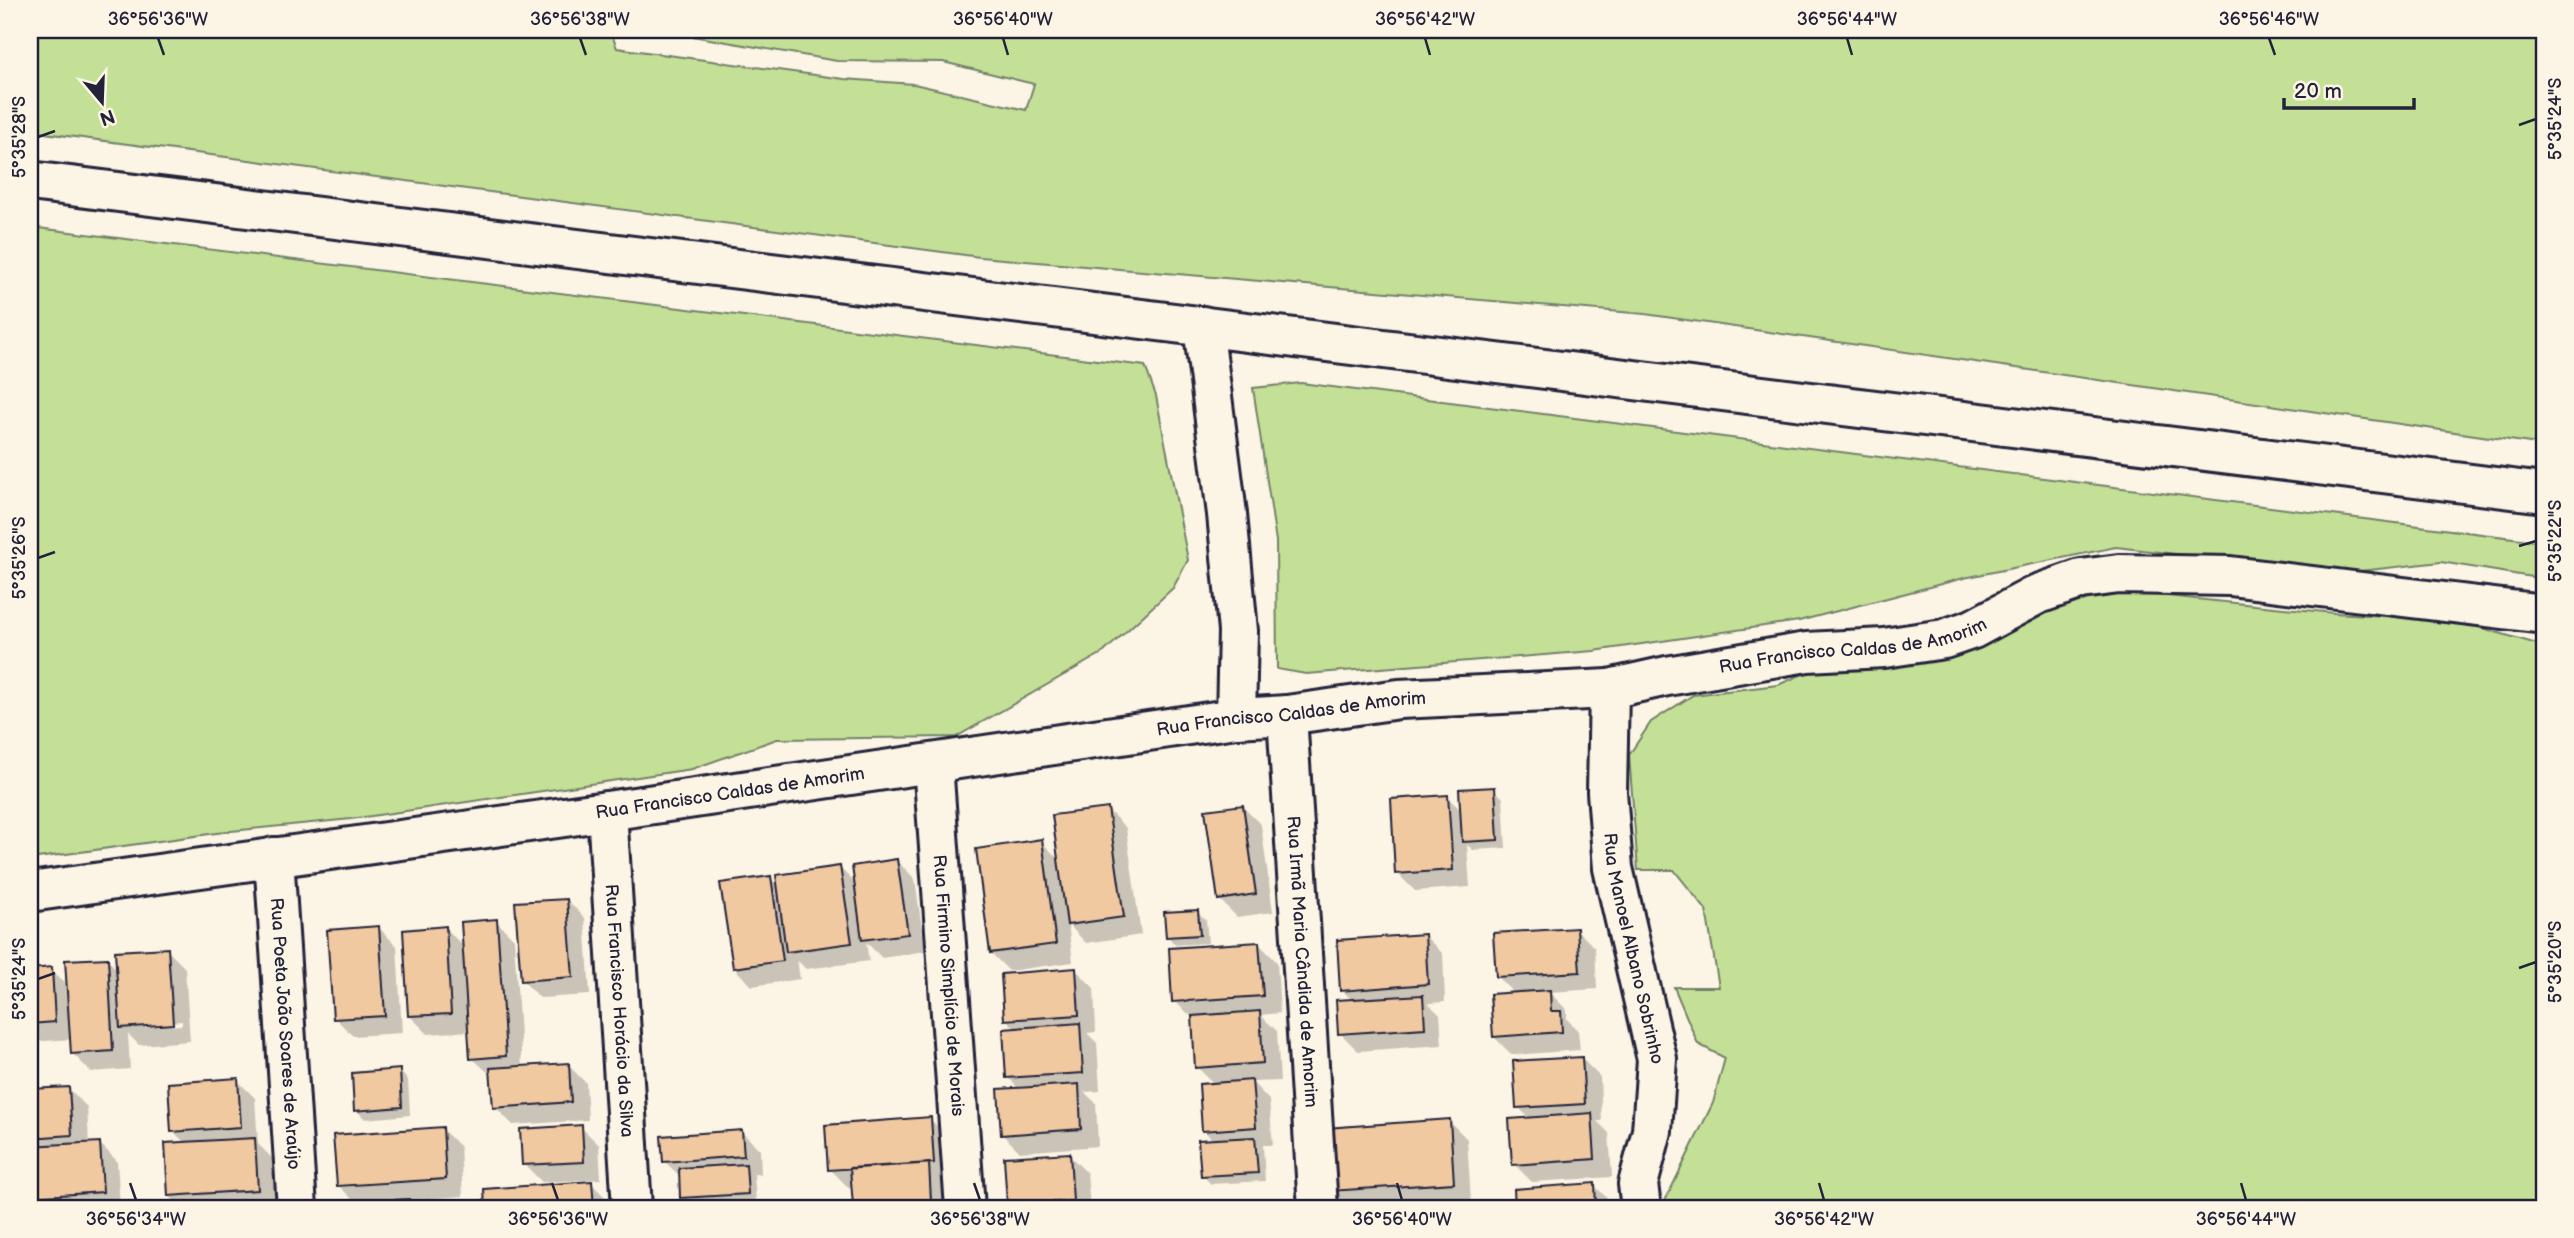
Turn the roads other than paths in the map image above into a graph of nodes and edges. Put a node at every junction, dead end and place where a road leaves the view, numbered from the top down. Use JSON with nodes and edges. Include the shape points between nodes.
{"nodes":[{"id":1,"x":30,"y":181,"type":"edge"},
{"id":2,"x":1203,"y":326,"type":"junction"},
{"id":3,"x":2544,"y":493,"type":"edge"},
{"id":4,"x":2544,"y":614,"type":"edge"},
{"id":5,"x":1609,"y":689,"type":"junction"},
{"id":6,"x":1287,"y":715,"type":"junction"},
{"id":7,"x":1236,"y":718,"type":"junction"},
{"id":8,"x":933,"y":764,"type":"junction"},
{"id":9,"x":607,"y":811,"type":"junction"},
{"id":10,"x":274,"y":857,"type":"junction"},
{"id":11,"x":30,"y":892,"type":"edge"},
{"id":12,"x":297,"y":1208,"type":"edge"},
{"id":13,"x":632,"y":1208,"type":"edge"},
{"id":14,"x":965,"y":1208,"type":"edge"},
{"id":15,"x":1318,"y":1208,"type":"edge"},
{"id":16,"x":1641,"y":1208,"type":"edge"}],
"edges":[{"from":1,"to":2,"type":"main road"},
{"from":2,"to":3,"type":"main road"},
{"from":2,"to":7,"type":"main road","via":[[1238,631]]},
{"from":4,"to":5,"type":"main road","name":"Rua Francisco Caldas de Amorim","via":[[2230,576],[2119,574],[2081,579],[2038,594],[1973,629],[1944,639],[1795,654]]},
{"from":5,"to":6,"type":"main road","name":"Rua Francisco Caldas de Amorim","via":[[1399,699]]},
{"from":5,"to":16,"type":"main road","name":"Rua Manoel Albano Sobrinho","via":[[1606,792],[1613,869],[1657,1059],[1652,1131],[1638,1184]]},
{"from":6,"to":7,"type":"main road","name":"Rua Francisco Caldas de Amorim"},
{"from":6,"to":15,"type":"main road","name":"Rua Irmã Maria Cândida de Amorim"},
{"from":7,"to":8,"type":"main road","name":"Rua Francisco Caldas de Amorim"},
{"from":8,"to":9,"type":"main road","name":"Rua Francisco Caldas de Amorim"},
{"from":8,"to":14,"type":"main road","name":"Rua Firmino Simplício de Morais"},
{"from":9,"to":10,"type":"main road","name":"Rua Francisco Caldas de Amorim"},
{"from":9,"to":13,"type":"main road","name":"Rua Francisco Horácio da Silva"},
{"from":10,"to":11,"type":"main road","name":"Rua Francisco Caldas de Amorim"},
{"from":10,"to":12,"type":"main road","name":"Rua Poeta João Soares de Araújo"}]}
